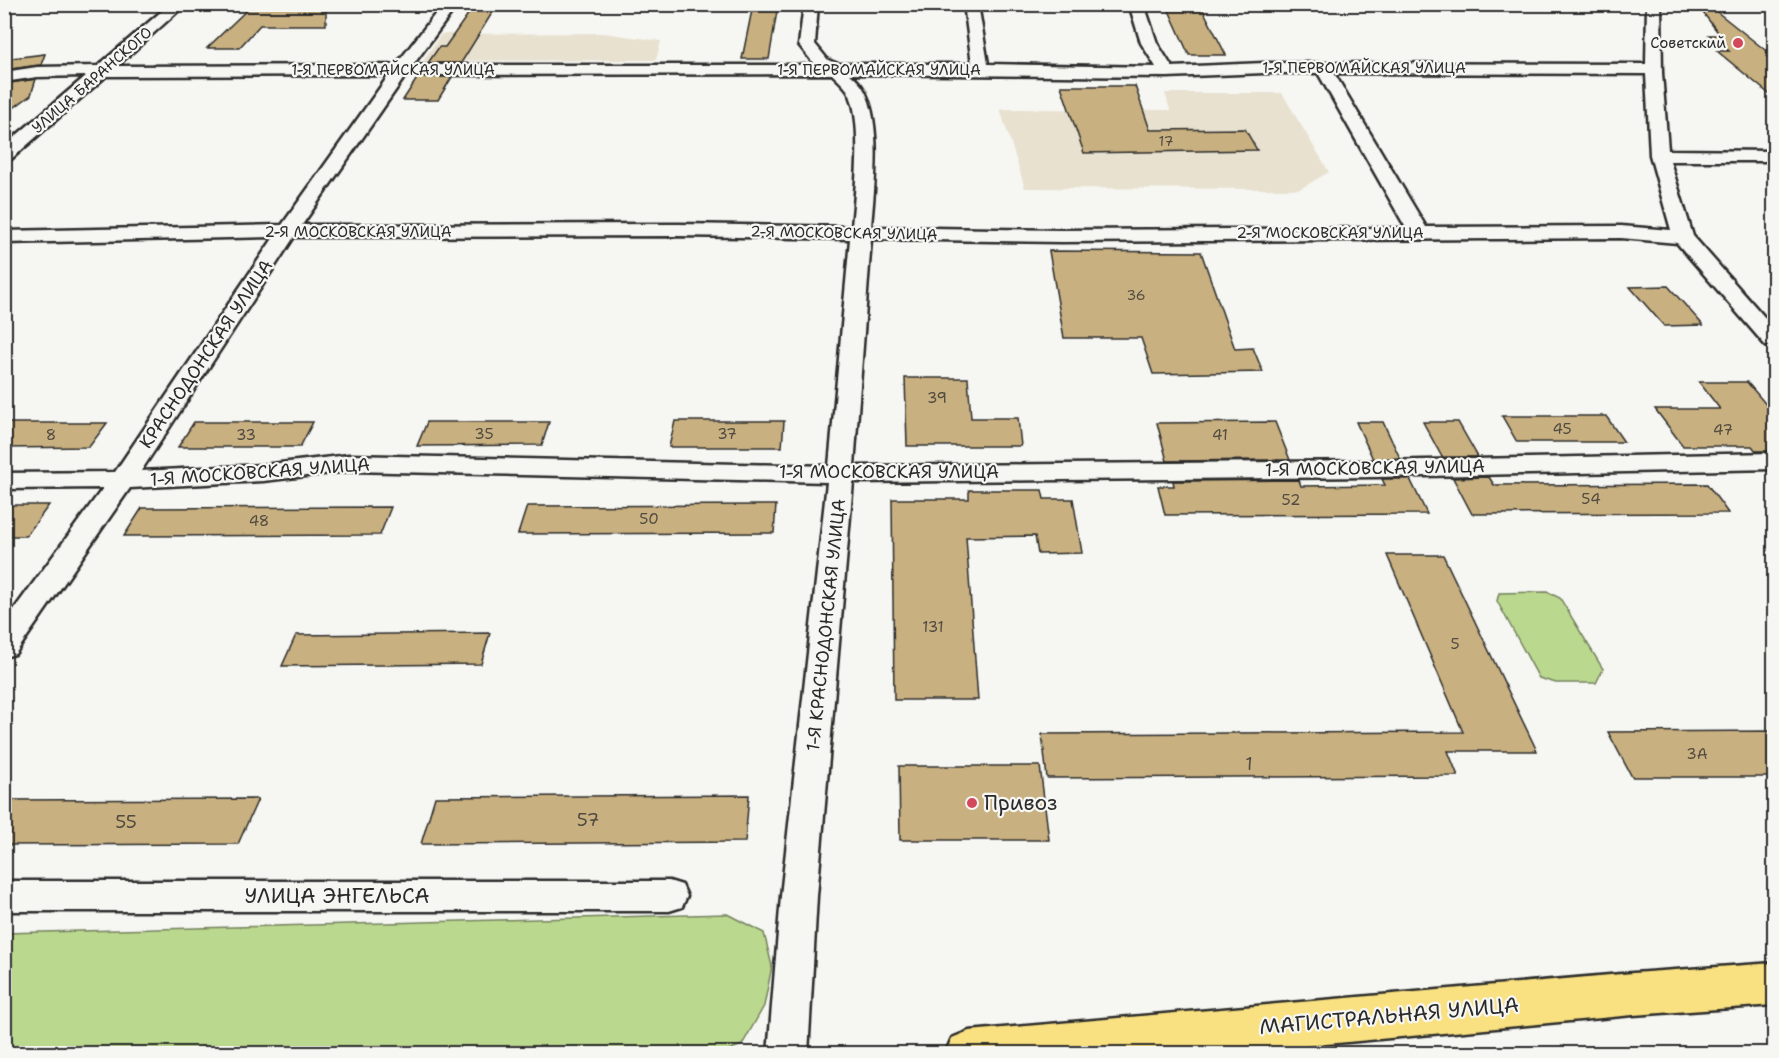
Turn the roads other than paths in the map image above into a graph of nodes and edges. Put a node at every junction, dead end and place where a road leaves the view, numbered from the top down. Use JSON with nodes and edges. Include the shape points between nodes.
{"nodes":[{"id":1,"x":179,"y":4,"type":"edge"},
{"id":2,"x":452,"y":4,"type":"edge"},
{"id":3,"x":812,"y":4,"type":"edge"},
{"id":4,"x":971,"y":4,"type":"edge"},
{"id":5,"x":1136,"y":4,"type":"edge"},
{"id":6,"x":1654,"y":4,"type":"edge"},
{"id":7,"x":1323,"y":68,"type":"junction"},
{"id":8,"x":981,"y":69,"type":"junction"},
{"id":9,"x":1654,"y":69,"type":"junction"},
{"id":10,"x":400,"y":70,"type":"junction"},
{"id":11,"x":103,"y":71,"type":"junction"},
{"id":12,"x":838,"y":71,"type":"junction"},
{"id":13,"x":1167,"y":72,"type":"junction"},
{"id":14,"x":4,"y":77,"type":"edge"},
{"id":15,"x":1659,"y":155,"type":"junction"},
{"id":16,"x":4,"y":156,"type":"edge"},
{"id":17,"x":1774,"y":156,"type":"edge"},
{"id":18,"x":289,"y":231,"type":"junction"},
{"id":19,"x":1419,"y":232,"type":"junction"},
{"id":20,"x":861,"y":234,"type":"junction"},
{"id":21,"x":4,"y":237,"type":"edge"},
{"id":22,"x":1683,"y":237,"type":"junction"},
{"id":23,"x":1774,"y":341,"type":"edge"},
{"id":24,"x":1774,"y":461,"type":"edge"},
{"id":25,"x":841,"y":474,"type":"junction"},
{"id":26,"x":4,"y":481,"type":"edge"},
{"id":27,"x":121,"y":481,"type":"junction"},
{"id":28,"x":4,"y":646,"type":"edge"},
{"id":29,"x":4,"y":896,"type":"edge"},
{"id":30,"x":669,"y":896,"type":"dead end"},
{"id":31,"x":1774,"y":984,"type":"edge"},
{"id":32,"x":788,"y":1053,"type":"edge"},
{"id":33,"x":969,"y":1053,"type":"edge"}],
"edges":[{"from":1,"to":11,"type":"street","name":"УЛИЦА БАРАНСКОГО"},
{"from":2,"to":10,"type":"street","name":"КРАСНОДОНСКАЯ УЛИЦА"},
{"from":3,"to":12,"type":"street","name":"1-Я КРАСНОДОНСКАЯ УЛИЦА","via":[[807,45],[822,63]]},
{"from":4,"to":8,"type":"street"},
{"from":5,"to":13,"type":"street","via":[[1149,43]]},
{"from":6,"to":9,"type":"street"},
{"from":7,"to":9,"type":"street","name":"1-Я ПЕРВОМАЙСКАЯ УЛИЦА"},
{"from":7,"to":13,"type":"street","name":"1-Я ПЕРВОМАЙСКАЯ УЛИЦА"},
{"from":7,"to":19,"type":"street"},
{"from":8,"to":12,"type":"street","name":"1-Я ПЕРВОМАЙСКАЯ УЛИЦА"},
{"from":8,"to":13,"type":"street","name":"1-Я ПЕРВОМАЙСКАЯ УЛИЦА"},
{"from":9,"to":15,"type":"street"},
{"from":10,"to":11,"type":"street","name":"1-Я ПЕРВОМАЙСКАЯ УЛИЦА"},
{"from":10,"to":12,"type":"street","name":"1-Я ПЕРВОМАЙСКАЯ УЛИЦА"},
{"from":10,"to":18,"type":"street","name":"КРАСНОДОНСКАЯ УЛИЦА"},
{"from":11,"to":14,"type":"street","name":"1-Я ПЕРВОМАЙСКАЯ УЛИЦА"},
{"from":11,"to":16,"type":"street","name":"УЛИЦА БАРАНСКОГО"},
{"from":12,"to":20,"type":"street","name":"1-Я КРАСНОДОНСКАЯ УЛИЦА","via":[[855,88],[862,105],[867,161]]},
{"from":15,"to":17,"type":"street"},
{"from":15,"to":22,"type":"street"},
{"from":18,"to":20,"type":"street","name":"2-Я МОСКОВСКАЯ УЛИЦА","via":[[678,230]]},
{"from":18,"to":21,"type":"street","name":"2-Я МОСКОВСКАЯ УЛИЦА"},
{"from":18,"to":27,"type":"street","name":"КРАСНОДОНСКАЯ УЛИЦА"},
{"from":19,"to":20,"type":"street","name":"2-Я МОСКОВСКАЯ УЛИЦА"},
{"from":19,"to":22,"type":"street","name":"2-Я МОСКОВСКАЯ УЛИЦА","via":[[1621,232]]},
{"from":20,"to":25,"type":"street","name":"1-Я КРАСНОДОНСКАЯ УЛИЦА"},
{"from":22,"to":23,"type":"street"},
{"from":24,"to":25,"type":"street","name":"1-Я МОСКОВСКАЯ УЛИЦА"},
{"from":25,"to":27,"type":"street","name":"1-Я МОСКОВСКАЯ УЛИЦА","via":[[349,463],[287,472]]},
{"from":25,"to":32,"type":"street","name":"1-Я КРАСНОДОНСКАЯ УЛИЦА","via":[[799,896]]},
{"from":26,"to":27,"type":"street","name":"1-Я МОСКОВСКАЯ УЛИЦА"},
{"from":27,"to":28,"type":"street","name":"КРАСНОДОНСКАЯ УЛИЦА"},
{"from":29,"to":30,"type":"street","name":"УЛИЦА ЭНГЕЛЬСА"},
{"from":31,"to":33,"type":"main road","name":"МАГИСТРАЛЬНАЯ УЛИЦА"}]}
